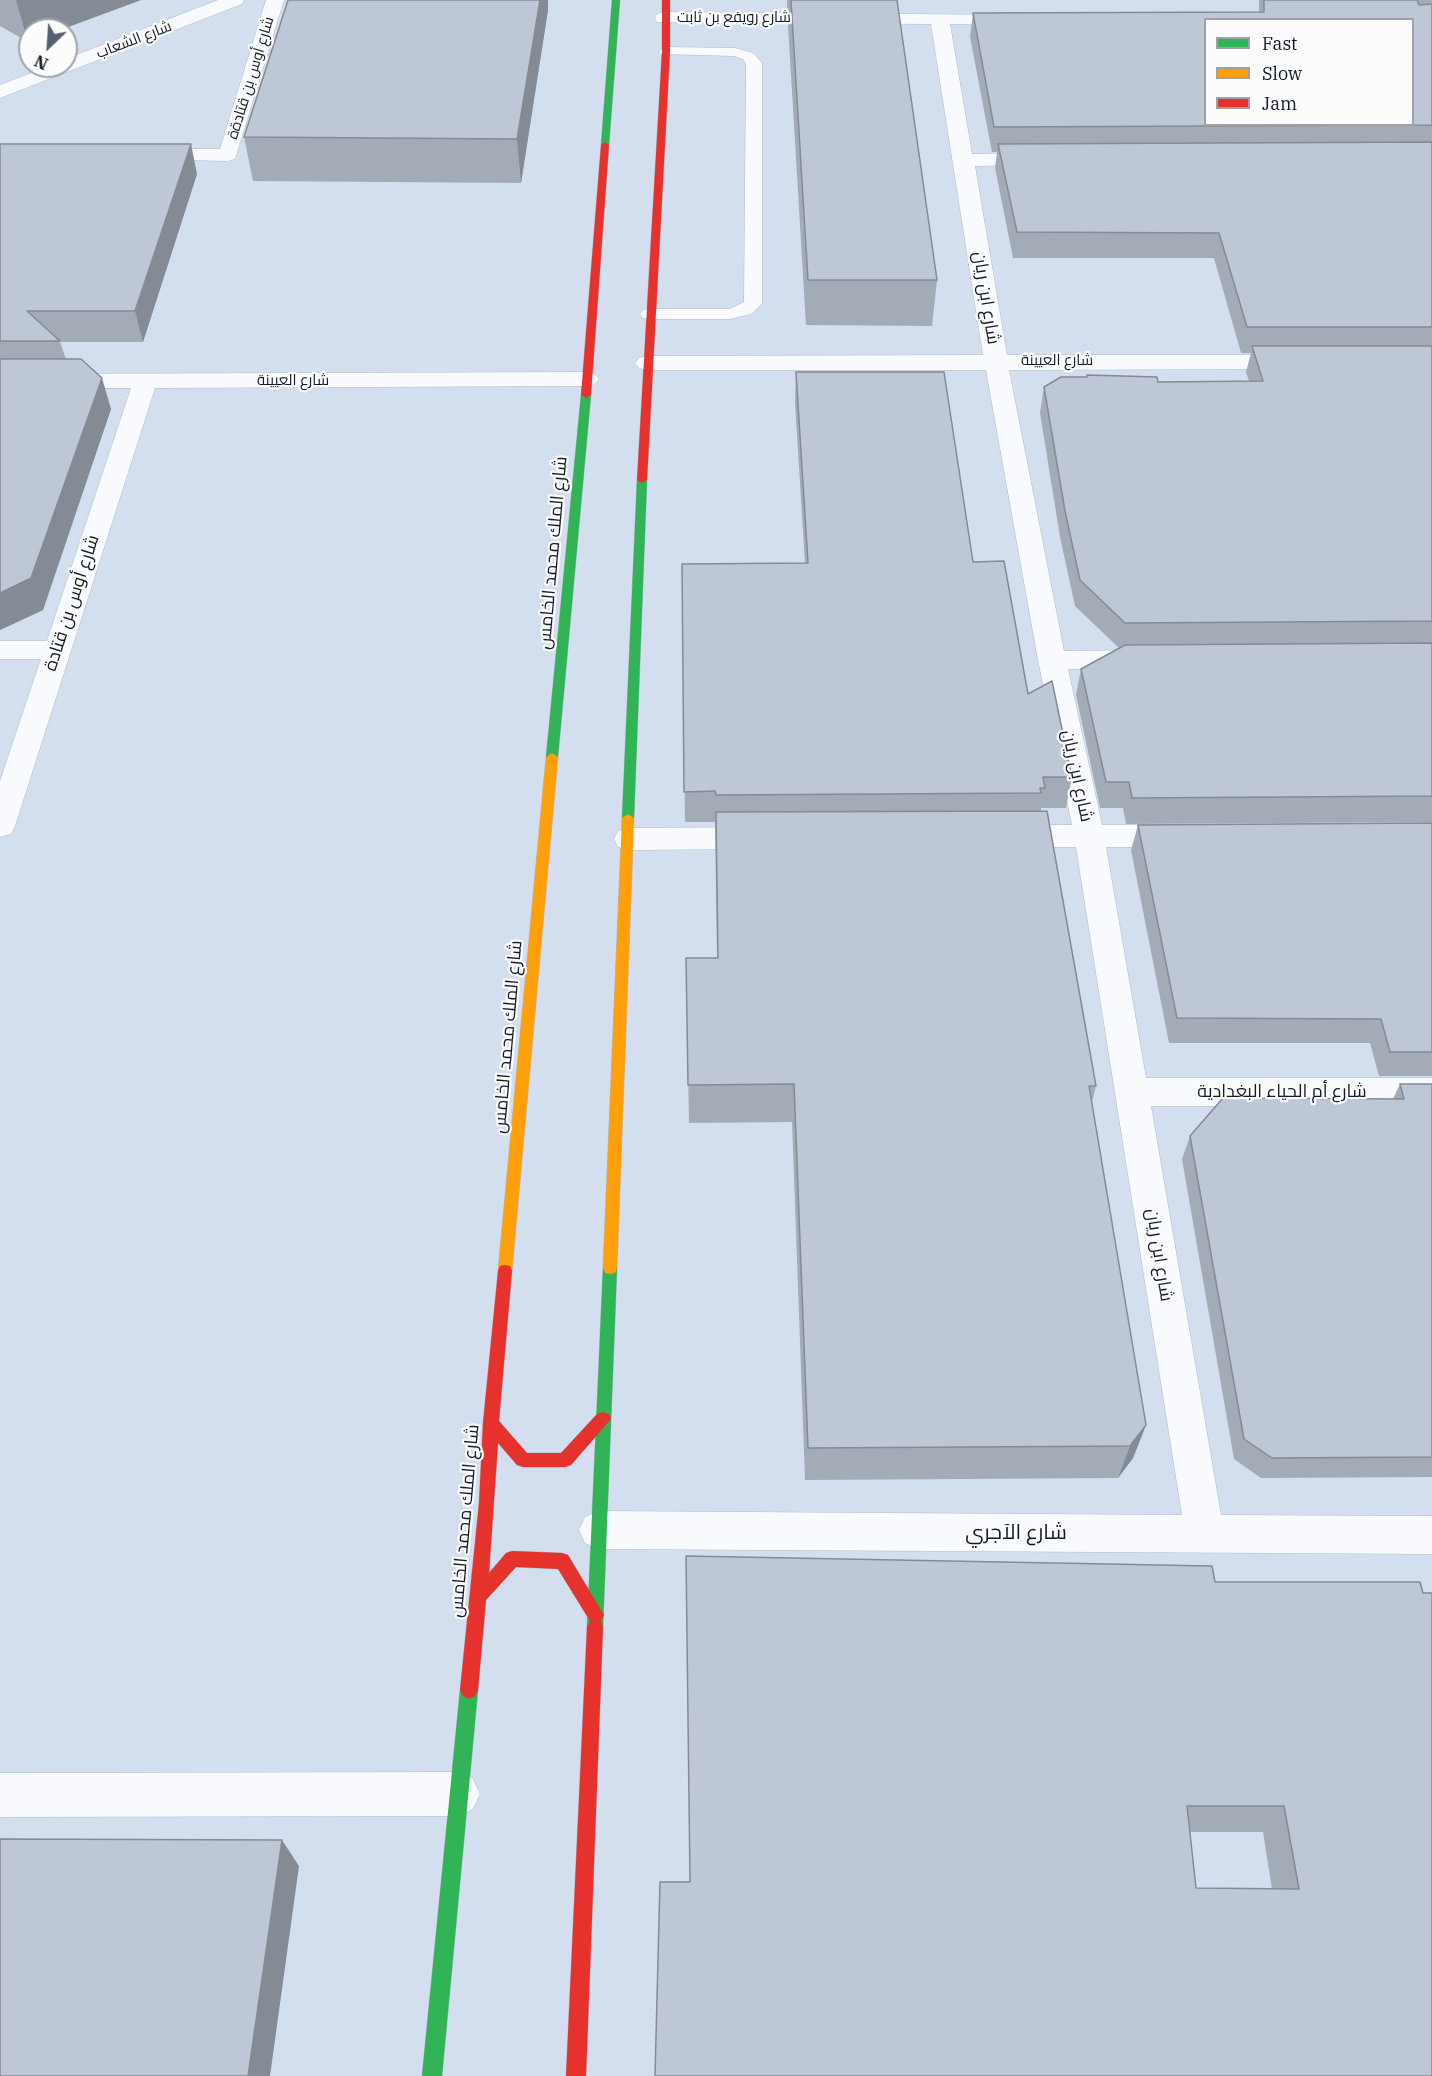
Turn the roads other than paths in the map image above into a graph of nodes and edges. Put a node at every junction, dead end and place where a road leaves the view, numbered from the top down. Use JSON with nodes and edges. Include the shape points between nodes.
{"nodes":[{"id":1,"x":235,"y":0,"type":"edge"},
{"id":2,"x":275,"y":0,"type":"edge"},
{"id":3,"x":616,"y":0,"type":"edge"},
{"id":4,"x":665,"y":9,"type":"edge"},
{"id":5,"x":990,"y":9,"type":"edge"},
{"id":6,"x":940,"y":19,"type":"junction"},
{"id":7,"x":1039,"y":19,"type":"edge"},
{"id":8,"x":666,"y":51,"type":"junction"},
{"id":9,"x":0,"y":92,"type":"edge"},
{"id":10,"x":126,"y":155,"type":"edge"},
{"id":11,"x":1057,"y":159,"type":"edge"},
{"id":12,"x":964,"y":160,"type":"junction"},
{"id":13,"x":650,"y":314,"type":"junction"},
{"id":14,"x":996,"y":361,"type":"junction"},
{"id":15,"x":1314,"y":362,"type":"edge"},
{"id":16,"x":647,"y":363,"type":"junction"},
{"id":17,"x":587,"y":379,"type":"junction"},
{"id":18,"x":0,"y":381,"type":"edge"},
{"id":19,"x":145,"y":381,"type":"junction"},
{"id":20,"x":0,"y":650,"type":"edge"},
{"id":21,"x":56,"y":650,"type":"junction"},
{"id":22,"x":1171,"y":659,"type":"edge"},
{"id":23,"x":1052,"y":660,"type":"junction"},
{"id":24,"x":0,"y":826,"type":"edge"},
{"id":25,"x":1089,"y":836,"type":"junction"},
{"id":26,"x":1208,"y":836,"type":"edge"},
{"id":27,"x":983,"y":837,"type":"edge"},
{"id":28,"x":794,"y":838,"type":"edge"},
{"id":29,"x":629,"y":839,"type":"junction"},
{"id":30,"x":1133,"y":1092,"type":"junction"},
{"id":31,"x":1432,"y":1092,"type":"edge"},
{"id":32,"x":603,"y":1419,"type":"junction"},
{"id":33,"x":491,"y":1423,"type":"junction"},
{"id":34,"x":599,"y":1530,"type":"junction"},
{"id":35,"x":1204,"y":1535,"type":"junction"},
{"id":36,"x":1432,"y":1535,"type":"edge"},
{"id":37,"x":477,"y":1598,"type":"junction"},
{"id":38,"x":596,"y":1615,"type":"junction"},
{"id":39,"x":458,"y":1794,"type":"junction"},
{"id":40,"x":0,"y":1795,"type":"edge"},
{"id":41,"x":432,"y":2076,"type":"edge"},
{"id":42,"x":576,"y":2076,"type":"edge"}],
"edges":[{"from":1,"to":9,"type":"street","name":"شارع الشعاب"},
{"from":2,"to":10,"type":"street","name":"شارع أوس بن قتادةة","via":[[228,155]]},
{"from":3,"to":17,"type":"street","name":"شارع الملك محمد الخامس"},
{"from":4,"to":6,"type":"street","name":"شارع رويفع بن ثابت"},
{"from":4,"to":8,"type":"street"},
{"from":5,"to":6,"type":"street","name":"شارع رويفع بن ثابت"},
{"from":5,"to":7,"type":"street","name":"شارع رويفع بن ثابت"},
{"from":6,"to":12,"type":"street","name":"شارع ابن ريان"},
{"from":8,"to":13,"type":"street"},
{"from":8,"to":13,"type":"lane","via":[[735,52],[748,56],[754,63],[753,304],[730,314]]},
{"from":11,"to":12,"type":"street"},
{"from":12,"to":14,"type":"street","name":"شارع ابن ريان"},
{"from":13,"to":16,"type":"street"},
{"from":14,"to":15,"type":"street","name":"شارع العيينة"},
{"from":14,"to":16,"type":"street","name":"شارع العيينة"},
{"from":14,"to":23,"type":"street","name":"شارع ابن ريان"},
{"from":16,"to":29,"type":"street"},
{"from":17,"to":19,"type":"street","name":"شارع العيينة"},
{"from":17,"to":33,"type":"street","name":"شارع الملك محمد الخامس"},
{"from":18,"to":19,"type":"street","name":"شارع العيينة"},
{"from":19,"to":21,"type":"street","name":"شارع أوس بن قتادة"},
{"from":20,"to":21,"type":"street"},
{"from":21,"to":24,"type":"street","name":"شارع أوس بن قتادة"},
{"from":22,"to":23,"type":"street"},
{"from":23,"to":25,"type":"street","name":"شارع ابن ريان"},
{"from":25,"to":26,"type":"street"},
{"from":25,"to":27,"type":"street"},
{"from":25,"to":30,"type":"street","name":"شارع ابن ريان"},
{"from":28,"to":29,"type":"street"},
{"from":29,"to":32,"type":"street"},
{"from":30,"to":31,"type":"street","name":"شارع أم الحياء البغدادية"},
{"from":30,"to":35,"type":"street","name":"شارع ابن ريان"},
{"from":32,"to":33,"type":"street","via":[[565,1460],[523,1460]]},
{"from":32,"to":34,"type":"street"},
{"from":33,"to":37,"type":"street","name":"شارع الملك محمد الخامس"},
{"from":34,"to":35,"type":"street","name":"شارع الآجري"},
{"from":34,"to":38,"type":"street"},
{"from":35,"to":36,"type":"street","name":"شارع الآجري"},
{"from":37,"to":38,"type":"street","via":[[512,1560],[562,1561]]},
{"from":37,"to":39,"type":"street","name":"شارع الملك محمد الخامس"},
{"from":38,"to":42,"type":"street"},
{"from":39,"to":40,"type":"street"},
{"from":39,"to":41,"type":"street","name":"شارع الملك محمد الخامس"}]}
